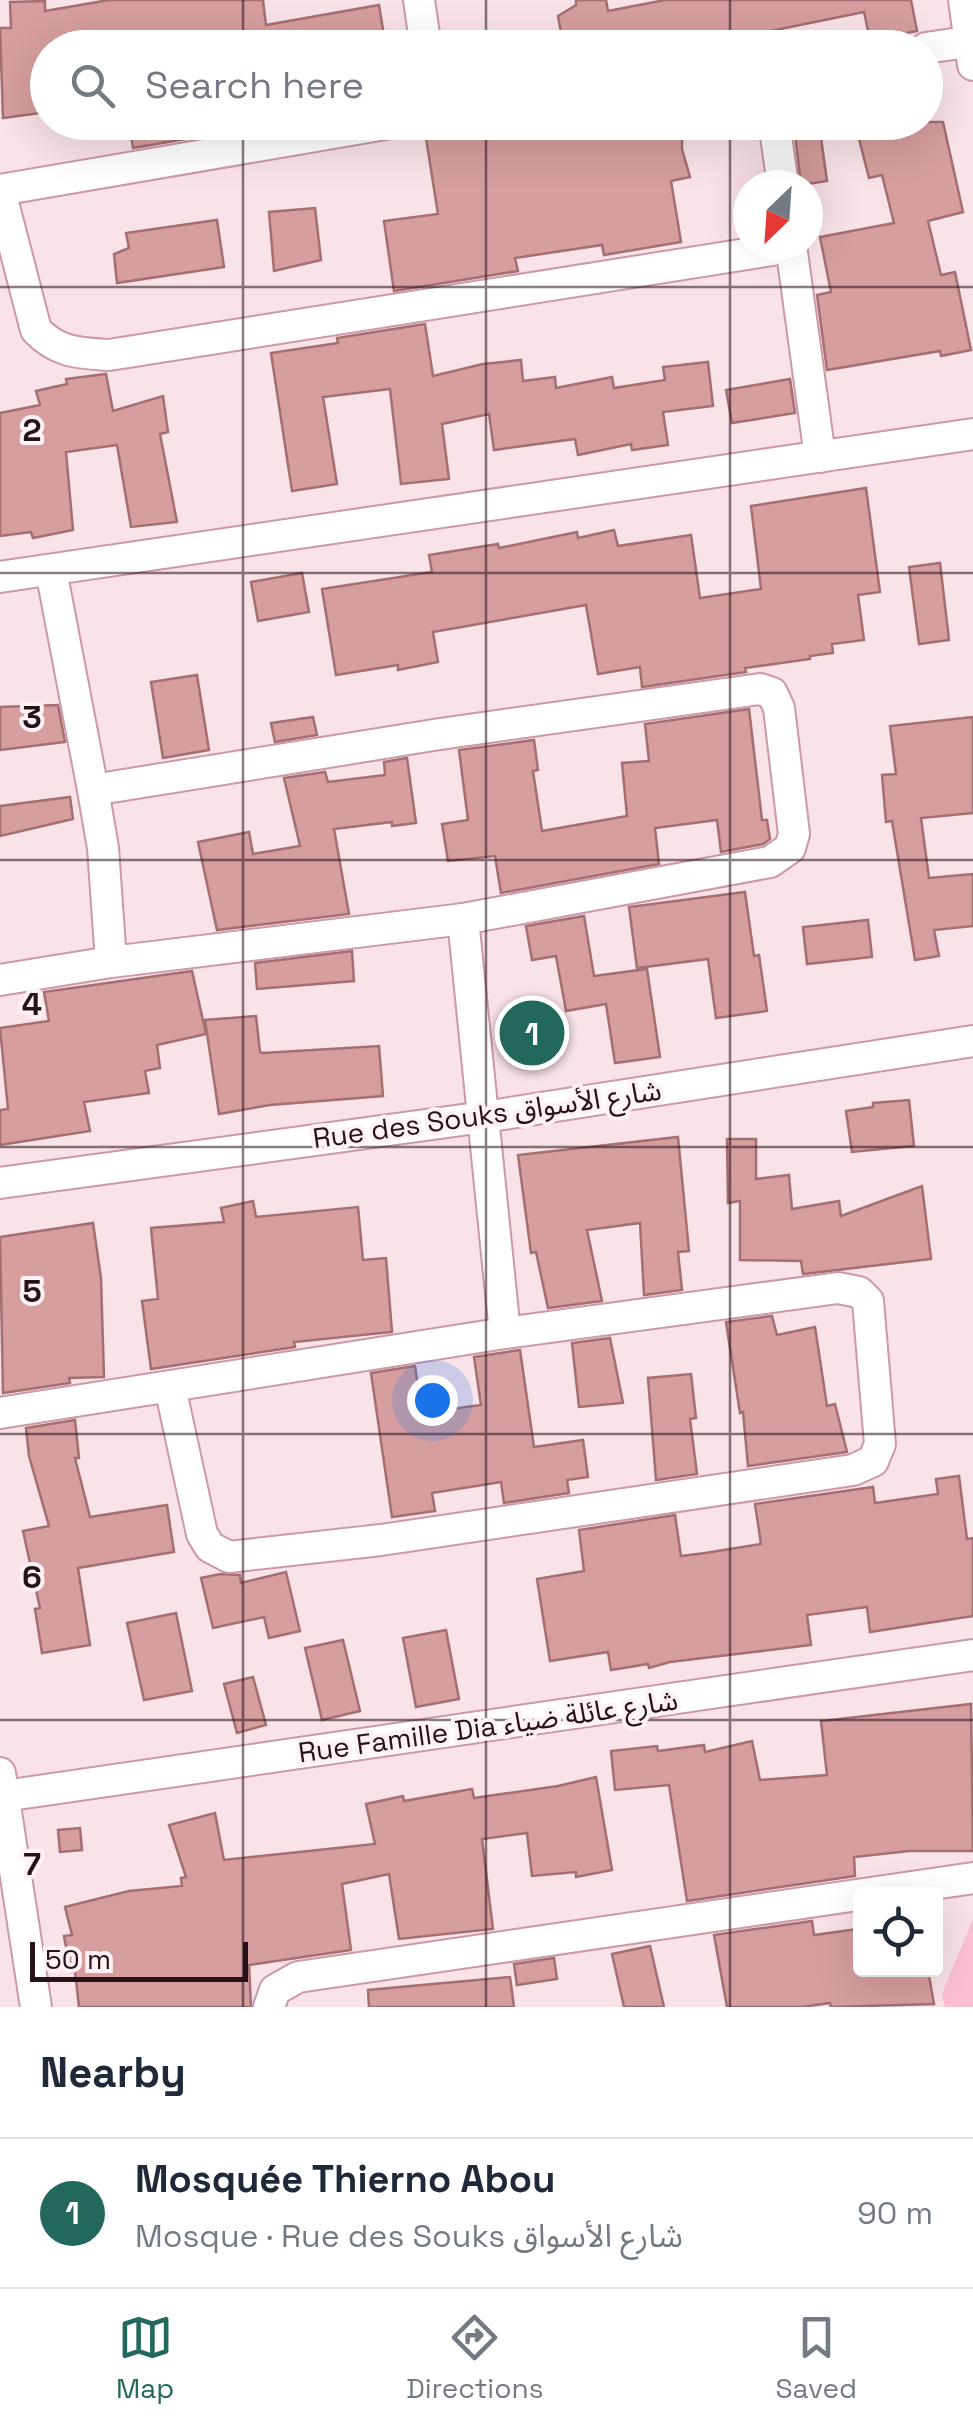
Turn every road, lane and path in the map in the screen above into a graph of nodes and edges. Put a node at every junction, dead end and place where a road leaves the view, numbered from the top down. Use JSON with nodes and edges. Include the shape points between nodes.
{"nodes":[{"id":1,"x":418,"y":0,"type":"edge"},
{"id":2,"x":964,"y":0,"type":"edge"},
{"id":3,"x":423,"y":30,"type":"edge"},
{"id":4,"x":943,"y":48,"type":"edge"},
{"id":5,"x":972,"y":49,"type":"edge"},
{"id":6,"x":292,"y":140,"type":"edge"},
{"id":7,"x":777,"y":140,"type":"edge"},
{"id":8,"x":781,"y":170,"type":"edge"},
{"id":9,"x":0,"y":190,"type":"edge"},
{"id":10,"x":733,"y":255,"type":"edge"},
{"id":11,"x":793,"y":260,"type":"edge"},
{"id":12,"x":973,"y":434,"type":"edge"},
{"id":13,"x":820,"y":457,"type":"junction"},
{"id":14,"x":51,"y":570,"type":"junction"},
{"id":15,"x":0,"y":577,"type":"edge"},
{"id":16,"x":93,"y":790,"type":"junction"},
{"id":17,"x":463,"y":919,"type":"junction"},
{"id":18,"x":111,"y":962,"type":"junction"},
{"id":19,"x":0,"y":980,"type":"edge"},
{"id":20,"x":973,"y":1041,"type":"edge"},
{"id":21,"x":484,"y":1116,"type":"junction"},
{"id":22,"x":0,"y":1182,"type":"edge"},
{"id":23,"x":506,"y":1333,"type":"junction"},
{"id":24,"x":170,"y":1387,"type":"junction"},
{"id":25,"x":0,"y":1413,"type":"edge"},
{"id":26,"x":973,"y":1656,"type":"edge"},
{"id":27,"x":2,"y":1785,"type":"edge"},
{"id":28,"x":973,"y":1878,"type":"edge"},
{"id":29,"x":36,"y":2007,"type":"edge"},
{"id":30,"x":269,"y":2007,"type":"edge"}],
"edges":[{"from":1,"to":3,"type":"street"},
{"from":2,"to":5,"type":"street"},
{"from":4,"to":5,"type":"street"},
{"from":6,"to":9,"type":"street"},
{"from":7,"to":8,"type":"street"},
{"from":9,"to":10,"type":"street","via":[[36,330],[69,353],[109,355]]},
{"from":11,"to":13,"type":"street"},
{"from":12,"to":13,"type":"street"},
{"from":13,"to":14,"type":"street"},
{"from":14,"to":15,"type":"street"},
{"from":14,"to":16,"type":"street"},
{"from":16,"to":17,"type":"street","via":[[459,731],[760,689],[772,693],[794,834],[782,857]]},
{"from":16,"to":18,"type":"street"},
{"from":17,"to":18,"type":"street"},
{"from":17,"to":21,"type":"street"},
{"from":18,"to":19,"type":"street"},
{"from":20,"to":21,"type":"street","name":"Rue des Souks شارع الأسواق"},
{"from":21,"to":22,"type":"street","name":"Rue des Souks شارع الأسواق"},
{"from":21,"to":23,"type":"street"},
{"from":23,"to":24,"type":"street"},
{"from":23,"to":24,"type":"street","via":[[838,1288],[859,1292],[868,1301],[880,1444],[872,1462],[852,1470],[229,1557],[202,1534]]},
{"from":24,"to":25,"type":"street"},
{"from":26,"to":27,"type":"street","name":"Rue Famille Dia شارع عائلة ضياء"},
{"from":27,"to":29,"type":"street"},
{"from":28,"to":30,"type":"street","via":[[298,1977],[275,1990]]}]}
